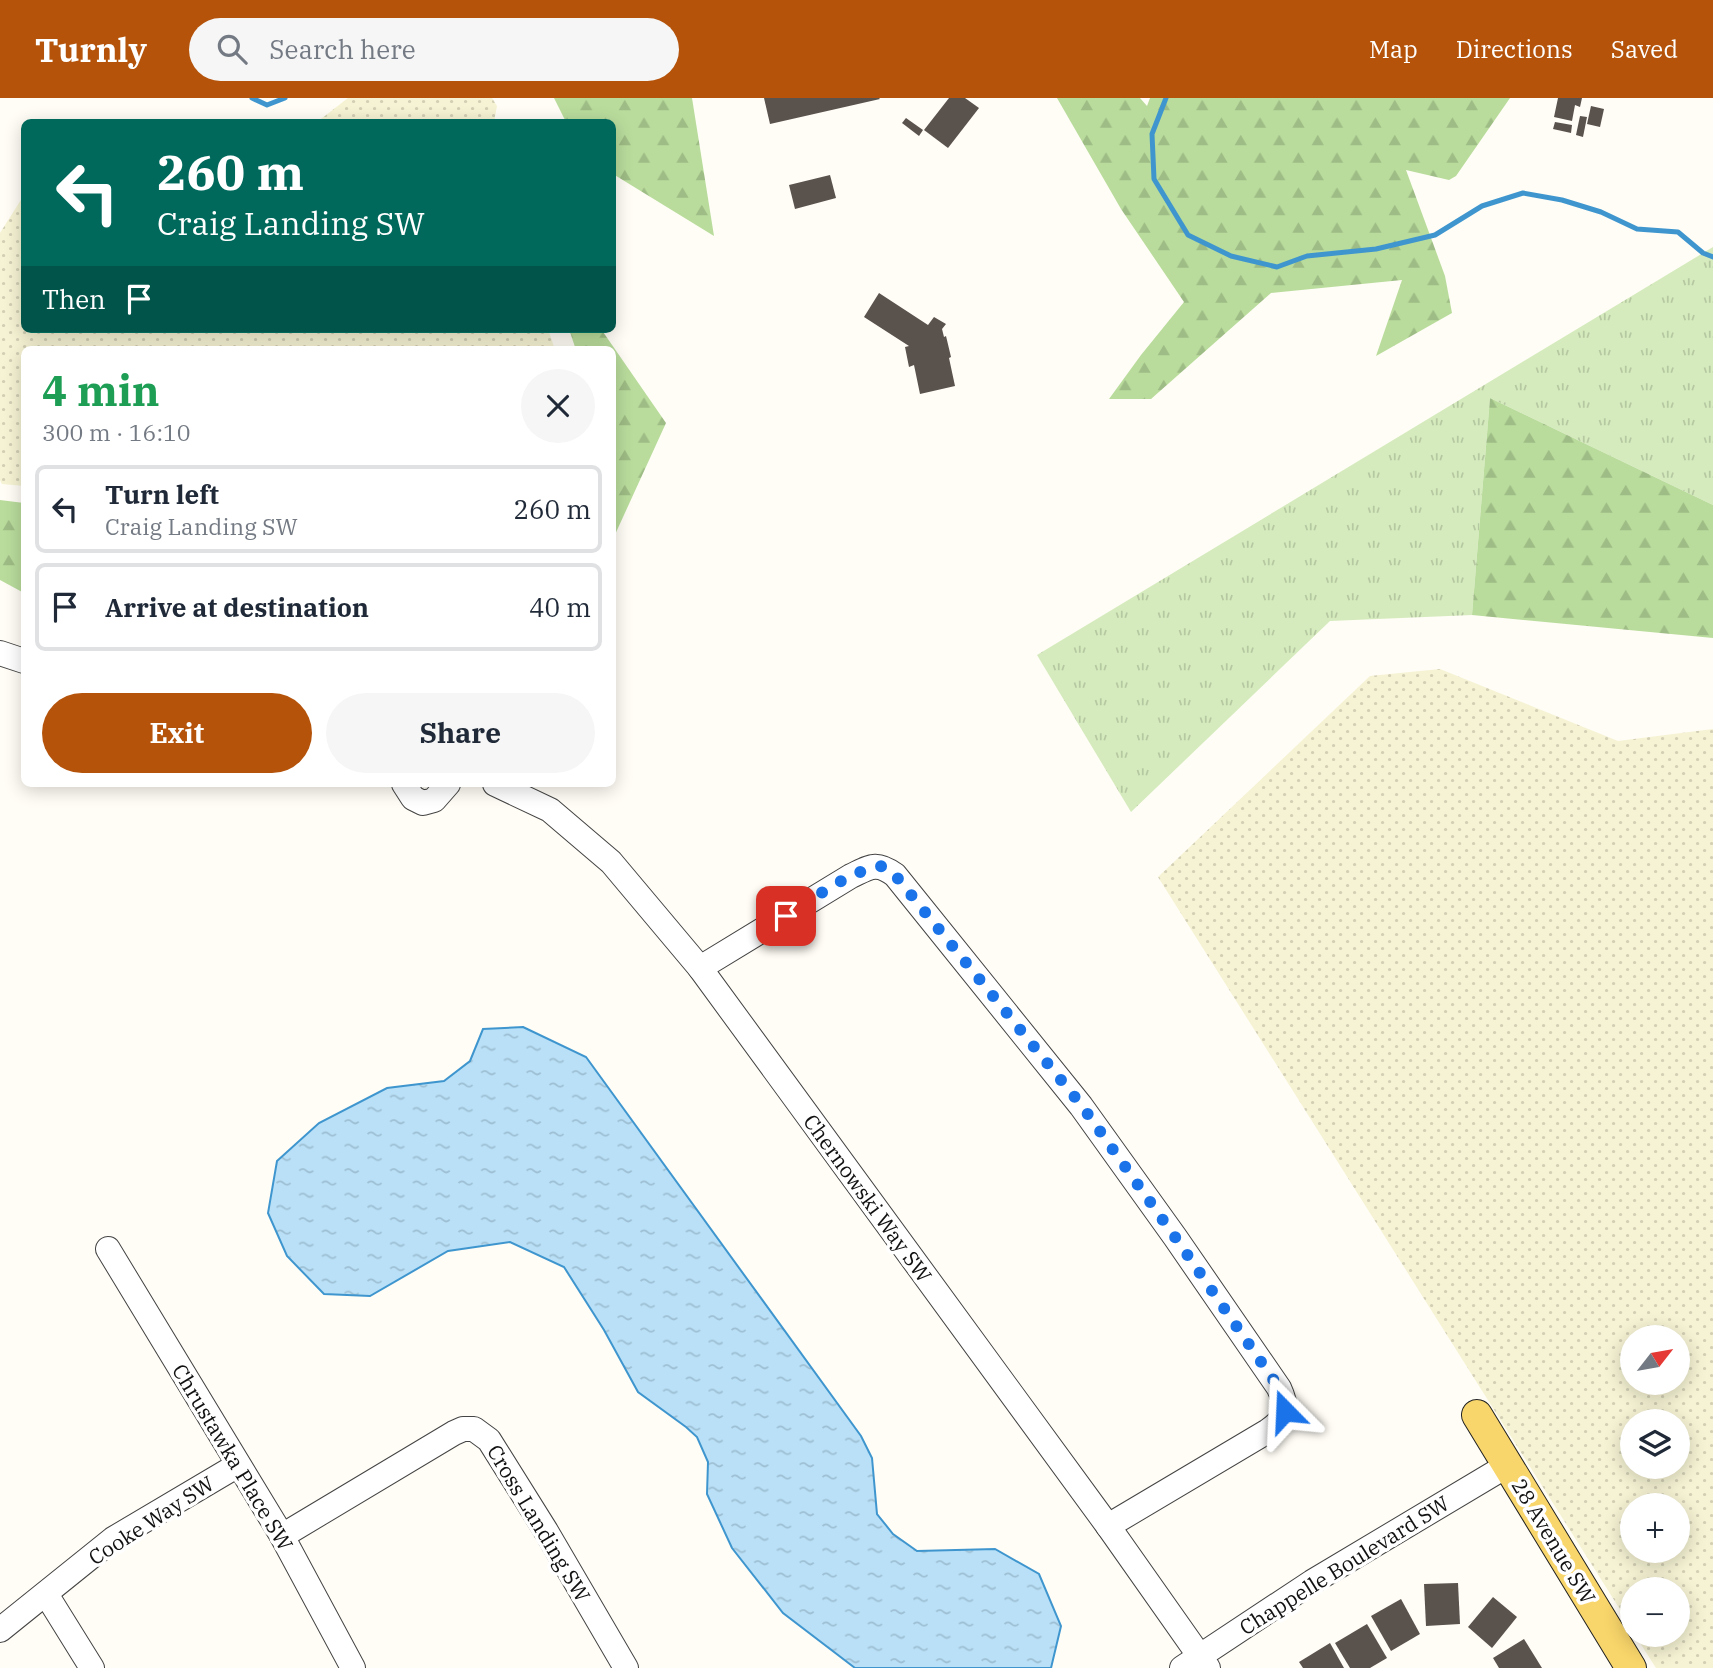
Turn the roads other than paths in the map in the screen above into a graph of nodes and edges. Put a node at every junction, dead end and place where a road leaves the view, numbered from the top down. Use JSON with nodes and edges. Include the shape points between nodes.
{"nodes":[{"id":1,"x":0,"y":653,"type":"edge"},
{"id":2,"x":21,"y":660,"type":"edge"},
{"id":3,"x":406,"y":787,"type":"edge"},
{"id":4,"x":445,"y":787,"type":"edge"},
{"id":5,"x":501,"y":787,"type":"edge"},
{"id":6,"x":700,"y":968,"type":"junction"},
{"id":7,"x":108,"y":1249,"type":"dead end"},
{"id":8,"x":1477,"y":1415,"type":"dead end"},
{"id":9,"x":238,"y":1465,"type":"junction"},
{"id":10,"x":1508,"y":1465,"type":"junction"},
{"id":11,"x":1108,"y":1526,"type":"junction"},
{"id":12,"x":282,"y":1536,"type":"junction"},
{"id":13,"x":46,"y":1594,"type":"junction"},
{"id":14,"x":0,"y":1630,"type":"edge"},
{"id":15,"x":1196,"y":1664,"type":"edge"},
{"id":16,"x":92,"y":1668,"type":"edge"},
{"id":17,"x":353,"y":1668,"type":"edge"},
{"id":18,"x":626,"y":1668,"type":"edge"},
{"id":19,"x":1631,"y":1668,"type":"edge"}],
"edges":[{"from":1,"to":2,"type":"street"},
{"from":3,"to":4,"type":"street","via":[[423,803],[434,800]]},
{"from":5,"to":6,"type":"street","name":"Chernowski Way SW","via":[[550,810],[611,862]]},
{"from":6,"to":11,"type":"street","name":"Chernowski Way SW"},
{"from":6,"to":11,"type":"street","via":[[851,876],[883,866],[900,881],[1082,1106],[1279,1388],[1285,1411],[1268,1431]]},
{"from":7,"to":9,"type":"street","name":"Chrustawka Place SW"},
{"from":8,"to":10,"type":"main road","name":"28 Avenue SW"},
{"from":9,"to":12,"type":"street","name":"Chrustawka Place SW"},
{"from":9,"to":13,"type":"street","name":"Cooke Way SW","via":[[113,1539]]},
{"from":10,"to":15,"type":"street","name":"Chappelle Boulevard SW","via":[[1312,1582]]},
{"from":10,"to":19,"type":"main road","name":"28 Avenue SW"},
{"from":11,"to":15,"type":"street","name":"Chernowski Way SW"},
{"from":12,"to":17,"type":"street","name":"Chrustawka Place SW"},
{"from":12,"to":18,"type":"street","name":"Cross Landing SW","via":[[454,1433],[474,1429],[489,1440]]},
{"from":13,"to":14,"type":"street","name":"Cooke Way SW"},
{"from":13,"to":16,"type":"street"}]}
